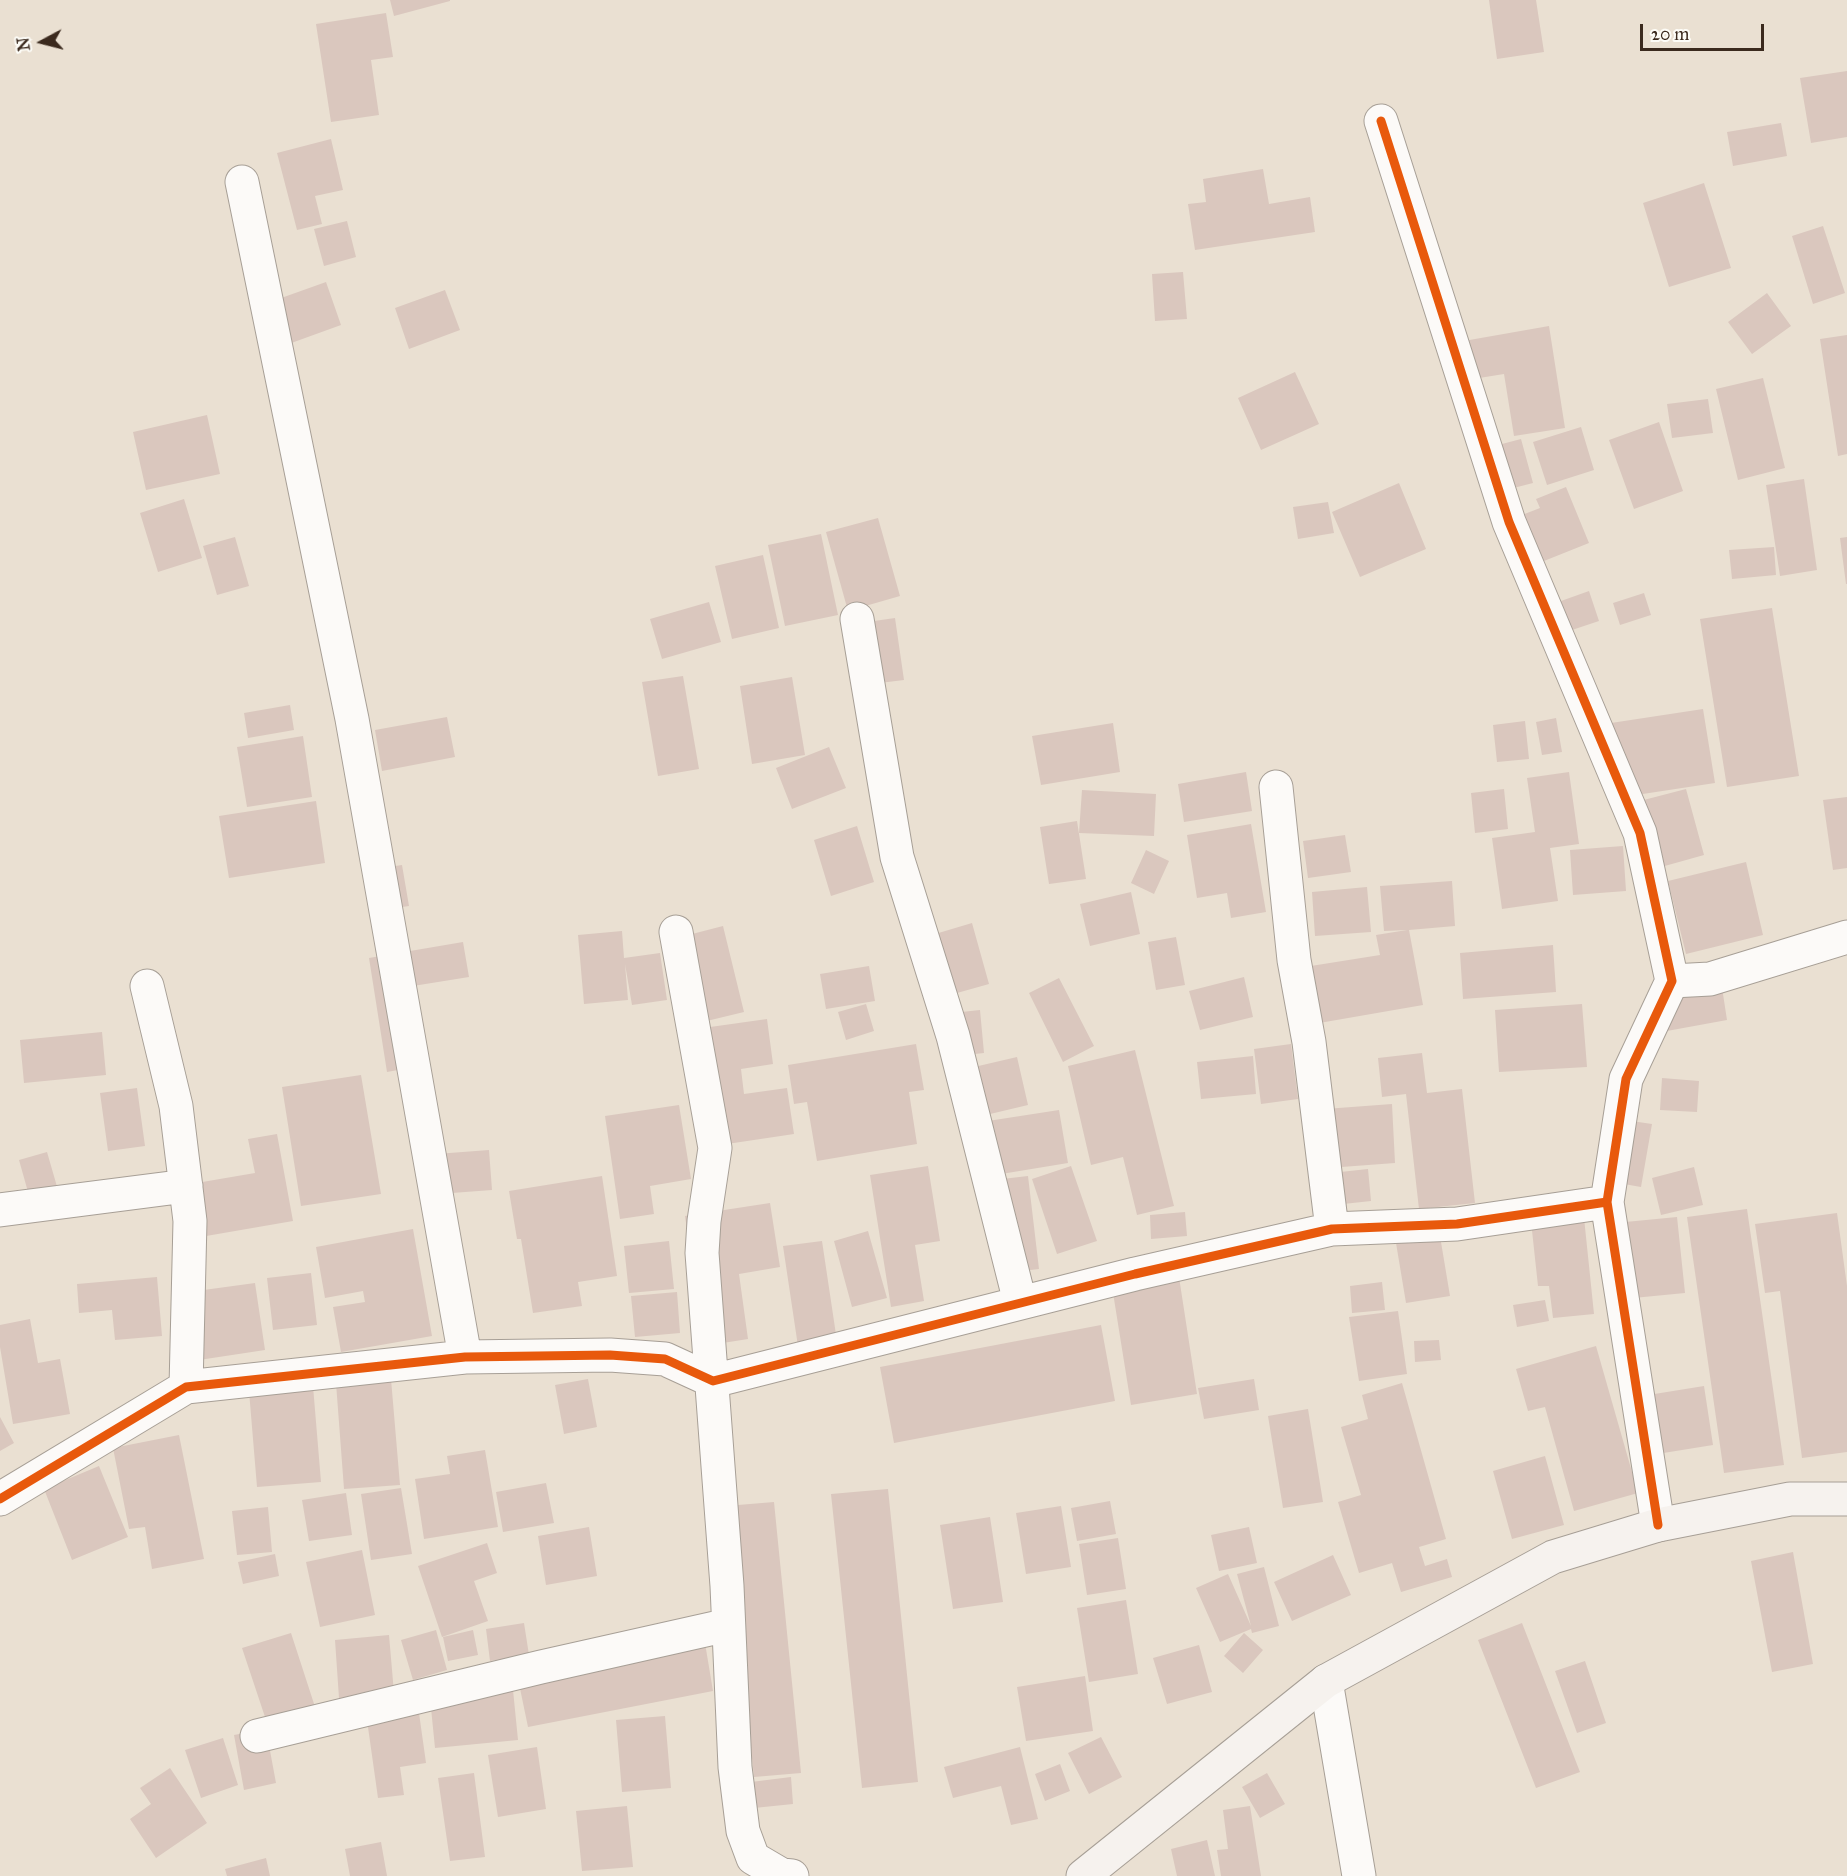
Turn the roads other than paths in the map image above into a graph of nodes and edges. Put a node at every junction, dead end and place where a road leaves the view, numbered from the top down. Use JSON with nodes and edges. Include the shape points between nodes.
{"nodes":[{"id":1,"x":1381,"y":121,"type":"dead end"},
{"id":2,"x":242,"y":182,"type":"dead end"},
{"id":3,"x":857,"y":619,"type":"dead end"},
{"id":4,"x":1276,"y":787,"type":"dead end"},
{"id":5,"x":676,"y":932,"type":"dead end"},
{"id":6,"x":1847,"y":937,"type":"edge"},
{"id":7,"x":1672,"y":981,"type":"junction"},
{"id":8,"x":147,"y":986,"type":"dead end"},
{"id":9,"x":186,"y":1186,"type":"junction"},
{"id":10,"x":1607,"y":1202,"type":"junction"},
{"id":11,"x":0,"y":1210,"type":"edge"},
{"id":12,"x":1332,"y":1229,"type":"junction"},
{"id":13,"x":1020,"y":1302,"type":"junction"},
{"id":14,"x":465,"y":1357,"type":"junction"},
{"id":15,"x":713,"y":1381,"type":"junction"},
{"id":16,"x":186,"y":1387,"type":"junction"},
{"id":17,"x":0,"y":1499,"type":"edge"},
{"id":18,"x":1847,"y":1499,"type":"edge"},
{"id":19,"x":1658,"y":1525,"type":"junction"},
{"id":20,"x":728,"y":1625,"type":"junction"},
{"id":21,"x":1326,"y":1681,"type":"junction"},
{"id":22,"x":257,"y":1736,"type":"dead end"},
{"id":23,"x":792,"y":1876,"type":"edge"},
{"id":24,"x":1083,"y":1876,"type":"edge"},
{"id":25,"x":1359,"y":1876,"type":"edge"}],
"edges":[{"from":1,"to":7,"type":"street","via":[[1509,522],[1640,833]]},
{"from":2,"to":14,"type":"street","via":[[352,719]]},
{"from":3,"to":13,"type":"street","via":[[897,857],[953,1036]]},
{"from":4,"to":12,"type":"street","via":[[1294,960],[1310,1042]]},
{"from":5,"to":15,"type":"street","via":[[715,1148],[702,1253]]},
{"from":6,"to":7,"type":"street","via":[[1710,979]]},
{"from":7,"to":10,"type":"street","via":[[1626,1079]]},
{"from":8,"to":9,"type":"street","via":[[176,1106]]},
{"from":9,"to":11,"type":"street"},
{"from":9,"to":16,"type":"street","via":[[190,1221]]},
{"from":10,"to":12,"type":"street","via":[[1457,1224]]},
{"from":10,"to":19,"type":"street"},
{"from":12,"to":13,"type":"street"},
{"from":13,"to":15,"type":"street"},
{"from":14,"to":15,"type":"street","via":[[610,1355],[665,1359]]},
{"from":14,"to":16,"type":"street"},
{"from":15,"to":20,"type":"street"},
{"from":16,"to":17,"type":"street"},
{"from":18,"to":19,"type":"street","via":[[1790,1499]]},
{"from":19,"to":21,"type":"street","via":[[1553,1557]]},
{"from":20,"to":22,"type":"street"},
{"from":20,"to":23,"type":"street","via":[[735,1767],[743,1831],[753,1858],[782,1875]]},
{"from":21,"to":24,"type":"street"},
{"from":21,"to":25,"type":"street"}]}
